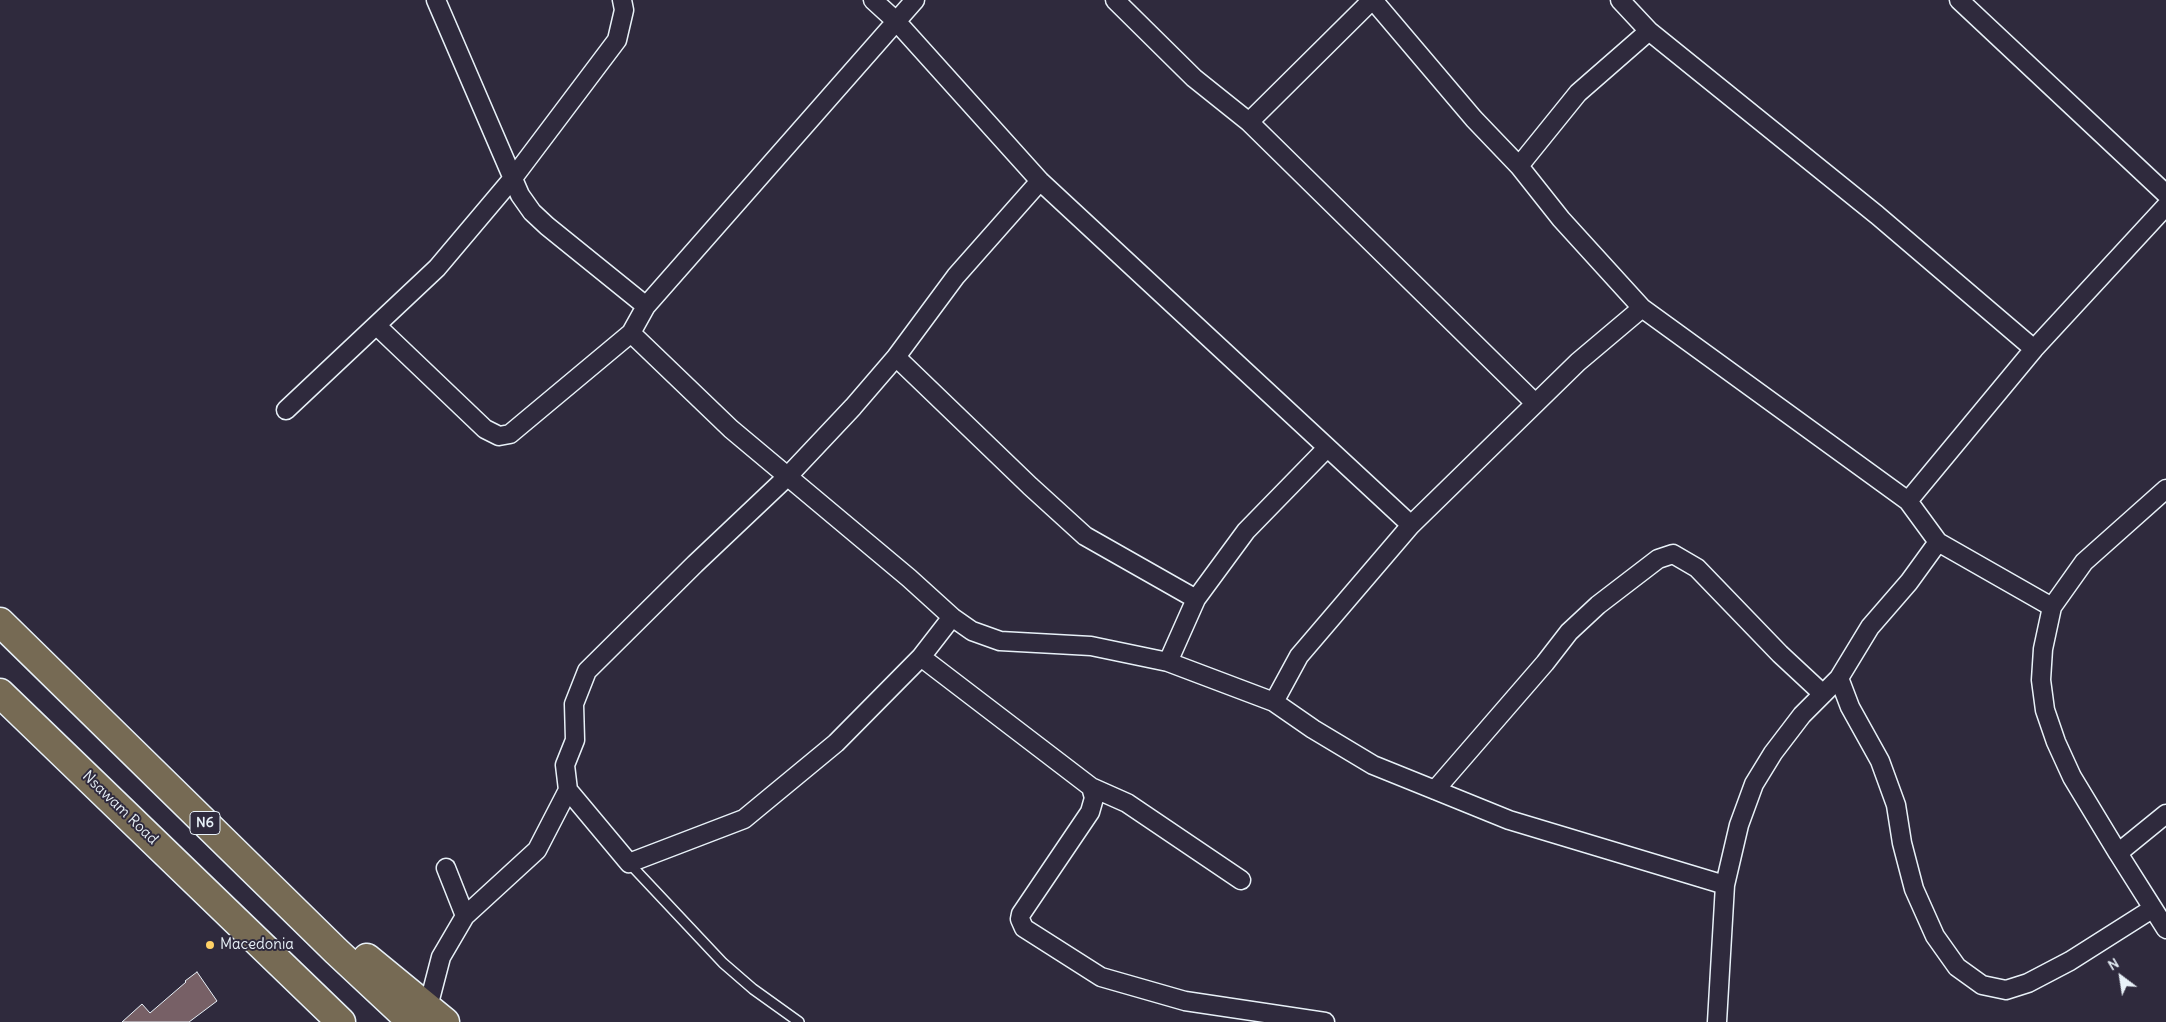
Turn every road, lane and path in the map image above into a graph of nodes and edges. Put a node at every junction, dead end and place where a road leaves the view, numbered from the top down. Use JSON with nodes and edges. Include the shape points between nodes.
{"nodes":[{"id":1,"x":436,"y":0,"type":"edge"},
{"id":2,"x":622,"y":0,"type":"edge"},
{"id":3,"x":872,"y":0,"type":"edge"},
{"id":4,"x":915,"y":0,"type":"edge"},
{"id":5,"x":1115,"y":0,"type":"edge"},
{"id":6,"x":1372,"y":0,"type":"edge"},
{"id":7,"x":1620,"y":0,"type":"edge"},
{"id":8,"x":1959,"y":0,"type":"edge"},
{"id":9,"x":896,"y":21,"type":"junction"},
{"id":10,"x":1649,"y":31,"type":"junction"},
{"id":11,"x":1249,"y":122,"type":"junction"},
{"id":12,"x":1519,"y":166,"type":"junction"},
{"id":13,"x":513,"y":178,"type":"junction"},
{"id":14,"x":1040,"y":181,"type":"junction"},
{"id":15,"x":2166,"y":194,"type":"edge"},
{"id":16,"x":2166,"y":206,"type":"edge"},
{"id":17,"x":646,"y":306,"type":"junction"},
{"id":18,"x":1642,"y":308,"type":"junction"},
{"id":19,"x":377,"y":326,"type":"junction"},
{"id":20,"x":631,"y":333,"type":"junction"},
{"id":21,"x":2034,"y":349,"type":"junction"},
{"id":22,"x":896,"y":357,"type":"junction"},
{"id":23,"x":1535,"y":403,"type":"junction"},
{"id":24,"x":286,"y":410,"type":"dead end"},
{"id":25,"x":1326,"y":449,"type":"junction"},
{"id":26,"x":788,"y":476,"type":"junction"},
{"id":27,"x":2166,"y":489,"type":"edge"},
{"id":28,"x":1908,"y":501,"type":"junction"},
{"id":29,"x":1410,"y":525,"type":"junction"},
{"id":30,"x":1938,"y":542,"type":"junction"},
{"id":31,"x":1196,"y":599,"type":"junction"},
{"id":32,"x":2052,"y":607,"type":"junction"},
{"id":33,"x":952,"y":618,"type":"junction"},
{"id":34,"x":0,"y":622,"type":"edge"},
{"id":35,"x":921,"y":656,"type":"junction"},
{"id":36,"x":1168,"y":662,"type":"junction"},
{"id":37,"x":1839,"y":678,"type":"junction"},
{"id":38,"x":0,"y":693,"type":"edge"},
{"id":39,"x":1823,"y":694,"type":"junction"},
{"id":40,"x":1274,"y":702,"type":"junction"},
{"id":41,"x":1091,"y":787,"type":"junction"},
{"id":42,"x":568,"y":790,"type":"junction"},
{"id":43,"x":1435,"y":790,"type":"junction"},
{"id":44,"x":2166,"y":814,"type":"edge"},
{"id":45,"x":2118,"y":853,"type":"junction"},
{"id":46,"x":629,"y":863,"type":"junction"},
{"id":47,"x":446,"y":868,"type":"dead end"},
{"id":48,"x":1242,"y":880,"type":"dead end"},
{"id":49,"x":1725,"y":885,"type":"junction"},
{"id":50,"x":2152,"y":909,"type":"junction"},
{"id":51,"x":465,"y":916,"type":"junction"},
{"id":52,"x":239,"y":923,"type":"junction"},
{"id":53,"x":2166,"y":929,"type":"edge"},
{"id":54,"x":428,"y":1017,"type":"edge"},
{"id":55,"x":313,"y":1022,"type":"edge"},
{"id":56,"x":341,"y":1022,"type":"edge"},
{"id":57,"x":799,"y":1022,"type":"edge"},
{"id":58,"x":1325,"y":1022,"type":"edge"},
{"id":59,"x":1717,"y":1022,"type":"edge"}],
"edges":[{"from":1,"to":13,"type":"street"},
{"from":2,"to":13,"type":"street","via":[[624,10],[617,40]]},
{"from":3,"to":9,"type":"street"},
{"from":4,"to":9,"type":"street"},
{"from":5,"to":11,"type":"street","via":[[1194,78]]},
{"from":6,"to":11,"type":"street"},
{"from":6,"to":12,"type":"street","via":[[1474,119]]},
{"from":7,"to":10,"type":"street"},
{"from":8,"to":15,"type":"street"},
{"from":9,"to":14,"type":"street"},
{"from":9,"to":17,"type":"street"},
{"from":10,"to":12,"type":"street","via":[[1578,93]]},
{"from":10,"to":21,"type":"street","via":[[1877,215]]},
{"from":11,"to":23,"type":"street"},
{"from":12,"to":18,"type":"street","via":[[1561,219]]},
{"from":13,"to":17,"type":"street","via":[[532,212]]},
{"from":13,"to":19,"type":"street","via":[[437,268]]},
{"from":14,"to":22,"type":"street","via":[[956,276]]},
{"from":14,"to":25,"type":"street"},
{"from":16,"to":21,"type":"street"},
{"from":17,"to":20,"type":"street"},
{"from":18,"to":23,"type":"street"},
{"from":18,"to":28,"type":"street"},
{"from":19,"to":20,"type":"street","via":[[485,429],[499,436],[510,434]]},
{"from":19,"to":24,"type":"street"},
{"from":20,"to":26,"type":"street","via":[[731,429]]},
{"from":21,"to":28,"type":"street"},
{"from":22,"to":26,"type":"street"},
{"from":22,"to":31,"type":"street","via":[[1085,536]]},
{"from":23,"to":29,"type":"street"},
{"from":25,"to":29,"type":"street"},
{"from":25,"to":31,"type":"street","via":[[1246,531]]},
{"from":26,"to":33,"type":"street"},
{"from":26,"to":42,"type":"street","via":[[587,671],[574,704],[575,740],[565,765]]},
{"from":27,"to":32,"type":"street","via":[[2084,562]]},
{"from":28,"to":30,"type":"street"},
{"from":29,"to":40,"type":"street","via":[[1300,656]]},
{"from":30,"to":32,"type":"street"},
{"from":30,"to":37,"type":"street","via":[[1870,627]]},
{"from":31,"to":36,"type":"street"},
{"from":32,"to":45,"type":"street","via":[[2043,649],[2041,680],[2045,710],[2072,777]]},
{"from":33,"to":35,"type":"street"},
{"from":33,"to":36,"type":"street","via":[[972,631],[1000,641],[1090,646]]},
{"from":34,"to":54,"type":"highway","number":"N6","via":[[336,951]]},
{"from":35,"to":41,"type":"street"},
{"from":35,"to":46,"type":"street","via":[[836,743],[744,818]]},
{"from":36,"to":40,"type":"street"},
{"from":37,"to":39,"type":"street"},
{"from":37,"to":50,"type":"street","via":[[1850,707],[1880,761],[1896,805],[1914,889],[1935,936],[1963,972],[1982,986],[2006,990],[2028,983]]},
{"from":38,"to":52,"type":"highway","name":"Nsawam Road"},
{"from":39,"to":43,"type":"street","via":[[1696,568],[1673,554],[1658,559],[1569,632]]},
{"from":39,"to":49,"type":"street","via":[[1773,752],[1754,784],[1739,825]]},
{"from":40,"to":43,"type":"street","via":[[1373,765]]},
{"from":41,"to":48,"type":"street","via":[[1127,803]]},
{"from":41,"to":58,"type":"street","via":[[1094,798],[1090,812],[1021,914],[1024,928],[1101,977],[1185,1001]]},
{"from":42,"to":46,"type":"street"},
{"from":42,"to":51,"type":"street","via":[[537,850]]},
{"from":43,"to":49,"type":"street","via":[[1509,820]]},
{"from":44,"to":45,"type":"street"},
{"from":45,"to":50,"type":"street"},
{"from":46,"to":57,"type":"lane","via":[[724,963]]},
{"from":47,"to":51,"type":"street"},
{"from":49,"to":59,"type":"street"},
{"from":50,"to":53,"type":"street"},
{"from":51,"to":54,"type":"street","via":[[441,957]]},
{"from":52,"to":55,"type":"highway","name":"Nsawam Road"},
{"from":52,"to":56,"type":"highway","name":"Nsawam Road"}]}
